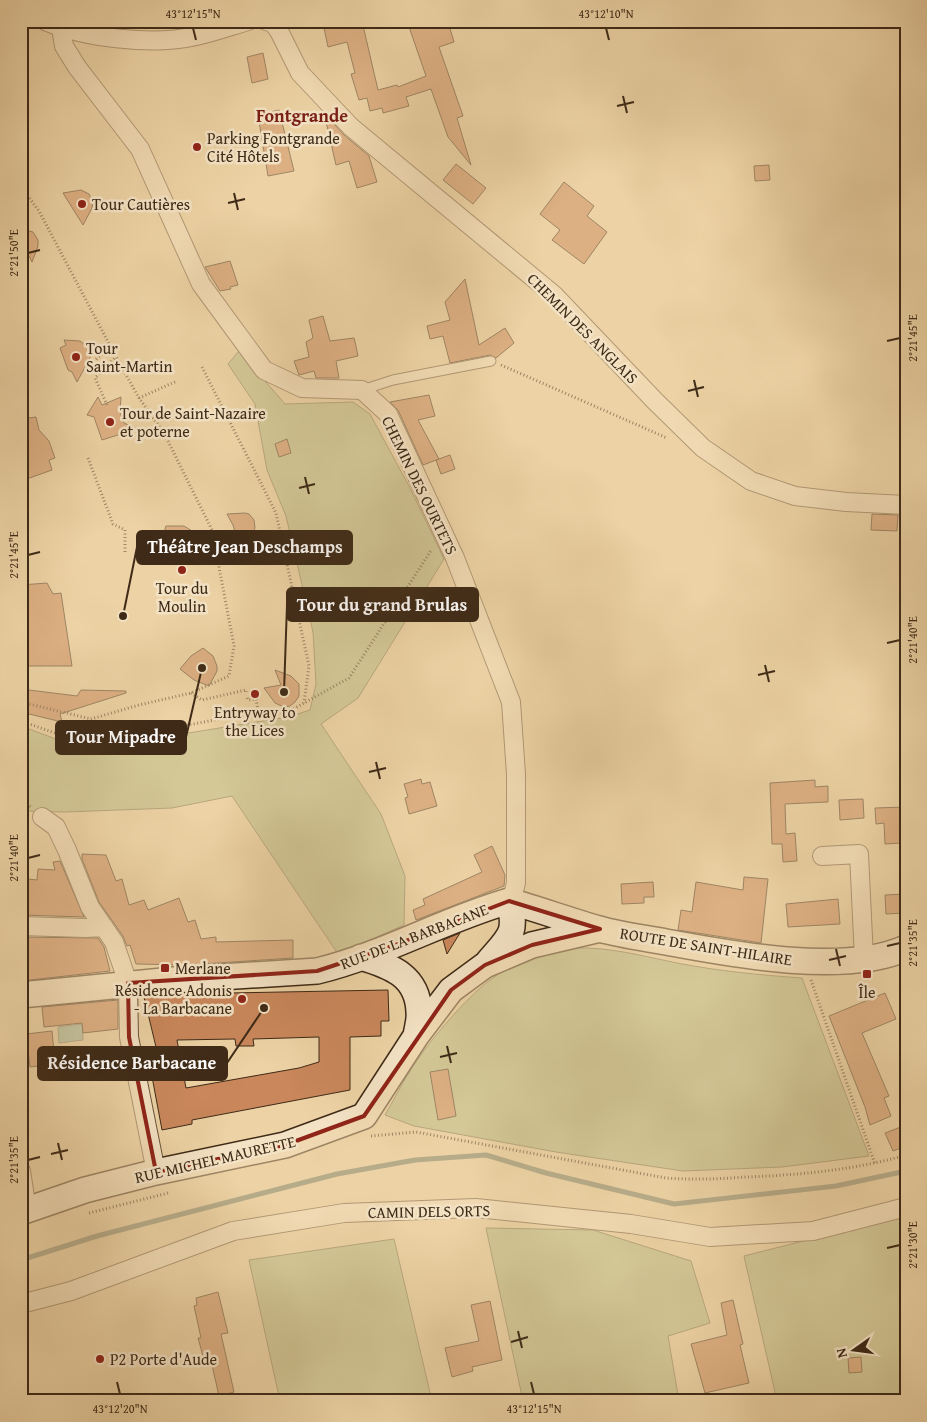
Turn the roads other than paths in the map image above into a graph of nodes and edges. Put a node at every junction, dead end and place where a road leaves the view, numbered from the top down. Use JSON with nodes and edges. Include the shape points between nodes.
{"nodes":[{"id":1,"x":248,"y":21,"type":"edge"},
{"id":2,"x":272,"y":22,"type":"edge"},
{"id":3,"x":53,"y":25,"type":"edge"},
{"id":4,"x":491,"y":361,"type":"road end"},
{"id":5,"x":362,"y":390,"type":"junction"},
{"id":6,"x":906,"y":505,"type":"edge"},
{"id":7,"x":42,"y":817,"type":"dead end"},
{"id":8,"x":822,"y":856,"type":"dead end"},
{"id":9,"x":508,"y":901,"type":"junction"},
{"id":10,"x":21,"y":926,"type":"edge"},
{"id":11,"x":104,"y":927,"type":"junction"},
{"id":12,"x":600,"y":929,"type":"junction"},
{"id":13,"x":564,"y":938,"type":"junction"},
{"id":14,"x":906,"y":948,"type":"edge"},
{"id":15,"x":361,"y":957,"type":"junction"},
{"id":16,"x":864,"y":959,"type":"junction"},
{"id":17,"x":485,"y":965,"type":"junction"},
{"id":18,"x":128,"y":983,"type":"junction"},
{"id":19,"x":21,"y":996,"type":"edge"},
{"id":20,"x":416,"y":1036,"type":"junction"},
{"id":21,"x":21,"y":1171,"type":"edge"},
{"id":22,"x":156,"y":1172,"type":"junction"},
{"id":23,"x":906,"y":1207,"type":"edge"},
{"id":24,"x":24,"y":1211,"type":"edge"},
{"id":25,"x":21,"y":1304,"type":"edge"}],
"edges":[{"from":1,"to":3,"type":"street","via":[[195,37],[142,40],[91,36]]},
{"from":2,"to":6,"type":"street","name":"CHEMIN DES ANGLAIS","via":[[300,73],[351,127],[554,295],[704,448],[752,481],[795,496]]},
{"from":3,"to":5,"type":"street","via":[[77,66],[140,149],[201,284],[264,370],[302,388]]},
{"from":4,"to":5,"type":"lane","via":[[393,380]]},
{"from":5,"to":9,"type":"street","name":"CHEMIN DES OURTETS","via":[[388,414],[455,558],[510,702],[516,774],[516,883]]},
{"from":7,"to":11,"type":"street","via":[[56,827],[90,907]]},
{"from":8,"to":16,"type":"street","via":[[859,854]]},
{"from":9,"to":12,"type":"main road","name":"ROUTE DE SAINT-HILAIRE"},
{"from":9,"to":13,"type":"main road","via":[[526,923]]},
{"from":9,"to":15,"type":"main road","name":"RUE DE LA BARBACANE"},
{"from":9,"to":17,"type":"main road","via":[[514,918],[512,929]]},
{"from":10,"to":11,"type":"street"},
{"from":11,"to":18,"type":"street","via":[[114,942]]},
{"from":12,"to":13,"type":"main road","name":"RUE MICHEL MAURETTE"},
{"from":12,"to":16,"type":"main road","name":"ROUTE DE SAINT-HILAIRE","via":[[714,950],[804,960]]},
{"from":13,"to":17,"type":"main road","name":"RUE MICHEL MAURETTE","via":[[532,945]]},
{"from":14,"to":16,"type":"main road","name":"ROUTE DE SAINT-HILAIRE"},
{"from":15,"to":18,"type":"main road","name":"RUE DE LA BARBACANE","via":[[317,971]]},
{"from":15,"to":20,"type":"main road","via":[[384,964],[412,985],[420,1013]]},
{"from":17,"to":20,"type":"main road","name":"RUE MICHEL MAURETTE","via":[[451,990]]},
{"from":18,"to":19,"type":"main road","name":"RUE DE LA BARBACANE"},
{"from":18,"to":22,"type":"street","via":[[129,1037]]},
{"from":20,"to":22,"type":"main road","name":"RUE MICHEL MAURETTE","via":[[364,1116],[285,1144]]},
{"from":21,"to":24,"type":"street"},
{"from":22,"to":24,"type":"main road","name":"RUE MICHEL MAURETTE","via":[[85,1190]]},
{"from":23,"to":25,"type":"street","name":"CAMIN DELS ORTS","via":[[813,1231],[710,1237],[631,1224],[476,1208],[344,1212],[233,1231],[71,1291]]}]}
